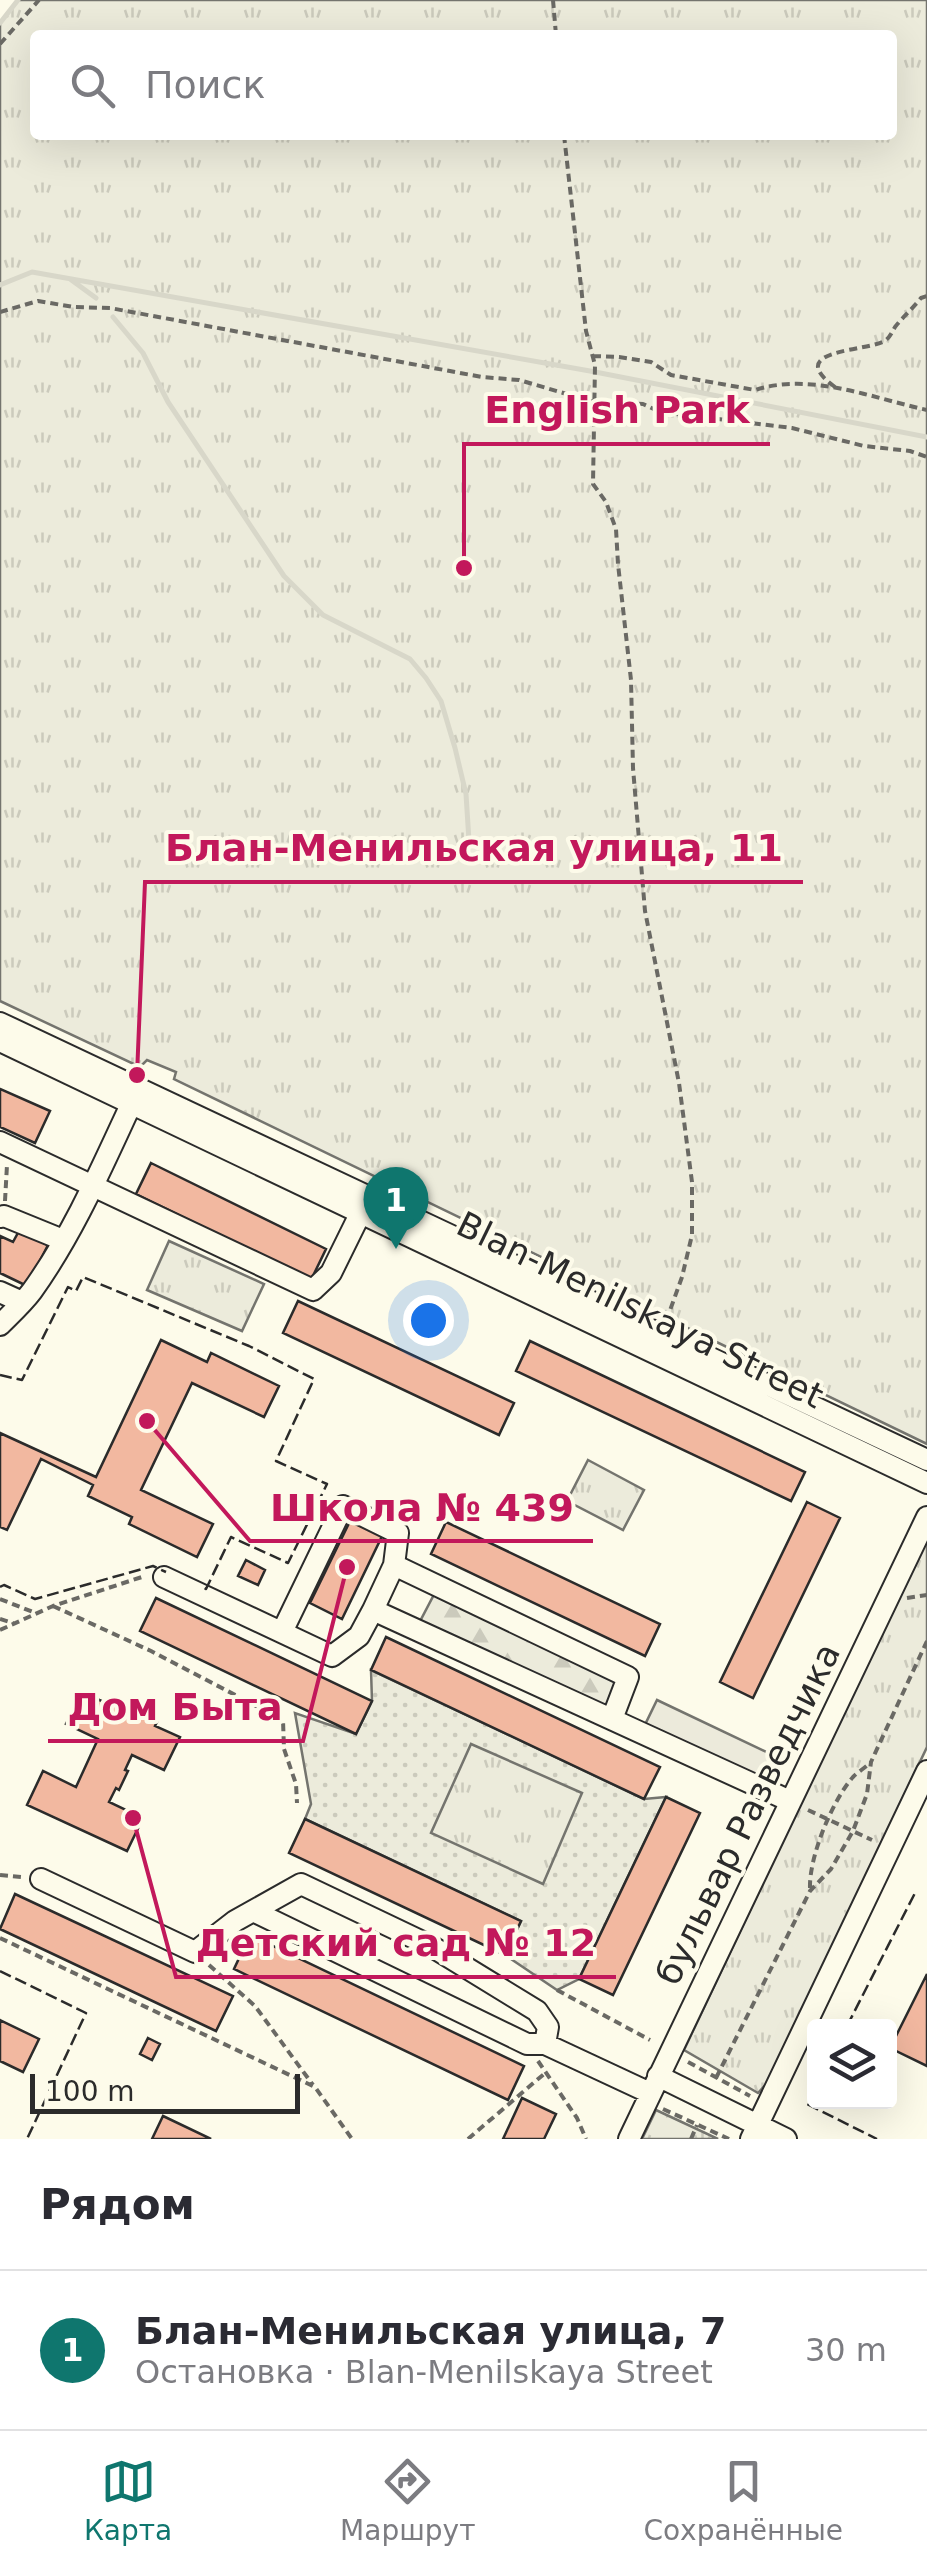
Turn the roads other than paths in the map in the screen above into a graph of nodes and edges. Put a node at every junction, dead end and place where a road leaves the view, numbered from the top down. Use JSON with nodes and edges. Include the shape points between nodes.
{"nodes":[{"id":1,"x":0,"y":1023,"type":"edge"},
{"id":2,"x":0,"y":1041,"type":"edge"},
{"id":3,"x":135,"y":1096,"type":"junction"},
{"id":4,"x":4,"y":1144,"type":"edge"},
{"id":5,"x":94,"y":1185,"type":"junction"},
{"id":6,"x":365,"y":1205,"type":"junction"},
{"id":7,"x":2,"y":1217,"type":"edge"},
{"id":8,"x":63,"y":1240,"type":"junction"},
{"id":9,"x":0,"y":1292,"type":"edge"},
{"id":10,"x":22,"y":1302,"type":"junction"},
{"id":11,"x":0,"y":1325,"type":"edge"},
{"id":12,"x":927,"y":1460,"type":"edge"},
{"id":13,"x":927,"y":1483,"type":"edge"},
{"id":14,"x":927,"y":1517,"type":"edge"},
{"id":15,"x":394,"y":1565,"type":"junction"},
{"id":16,"x":164,"y":1577,"type":"road end"},
{"id":17,"x":372,"y":1610,"type":"junction"},
{"id":18,"x":282,"y":1632,"type":"junction"},
{"id":19,"x":612,"y":1719,"type":"junction"},
{"id":20,"x":927,"y":1771,"type":"edge"},
{"id":21,"x":790,"y":1801,"type":"junction"},
{"id":22,"x":41,"y":1880,"type":"dead end"},
{"id":23,"x":253,"y":1910,"type":"junction"},
{"id":24,"x":536,"y":2044,"type":"junction"},
{"id":25,"x":656,"y":2092,"type":"junction"},
{"id":26,"x":754,"y":2132,"type":"edge"},
{"id":27,"x":629,"y":2139,"type":"edge"},
{"id":28,"x":786,"y":2139,"type":"edge"}],
"edges":[{"from":1,"to":3,"type":"street","name":"Blan-Menilskaya Street"},
{"from":2,"to":3,"type":"street","name":"Blan-Menilskaya Street"},
{"from":3,"to":5,"type":"street"},
{"from":3,"to":6,"type":"street","name":"Blan-Menilskaya Street"},
{"from":4,"to":5,"type":"street"},
{"from":5,"to":6,"type":"street","via":[[313,1290],[330,1272]]},
{"from":5,"to":8,"type":"street"},
{"from":6,"to":12,"type":"street","name":"Blan-Menilskaya Street"},
{"from":6,"to":13,"type":"street","name":"Blan-Menilskaya Street"},
{"from":7,"to":8,"type":"street"},
{"from":8,"to":10,"type":"street"},
{"from":9,"to":10,"type":"street"},
{"from":10,"to":11,"type":"street"},
{"from":14,"to":21,"type":"street","name":"бульвар Разведчика"},
{"from":15,"to":17,"type":"street"},
{"from":15,"to":18,"type":"street","via":[[398,1532],[343,1506]]},
{"from":15,"to":19,"type":"street","via":[[628,1677]]},
{"from":16,"to":18,"type":"street"},
{"from":17,"to":18,"type":"street","via":[[359,1636],[332,1656]]},
{"from":17,"to":19,"type":"street"},
{"from":19,"to":21,"type":"street"},
{"from":20,"to":26,"type":"street"},
{"from":21,"to":25,"type":"street","name":"бульвар Разведчика"},
{"from":22,"to":23,"type":"street","via":[[194,1952]]},
{"from":23,"to":24,"type":"street"},
{"from":23,"to":24,"type":"street","via":[[301,1884],[431,1946],[537,2010],[548,2027]]},
{"from":24,"to":25,"type":"street"},
{"from":25,"to":26,"type":"street"},
{"from":25,"to":27,"type":"street","name":"бульвар Разведчика"},
{"from":26,"to":28,"type":"street"}]}
